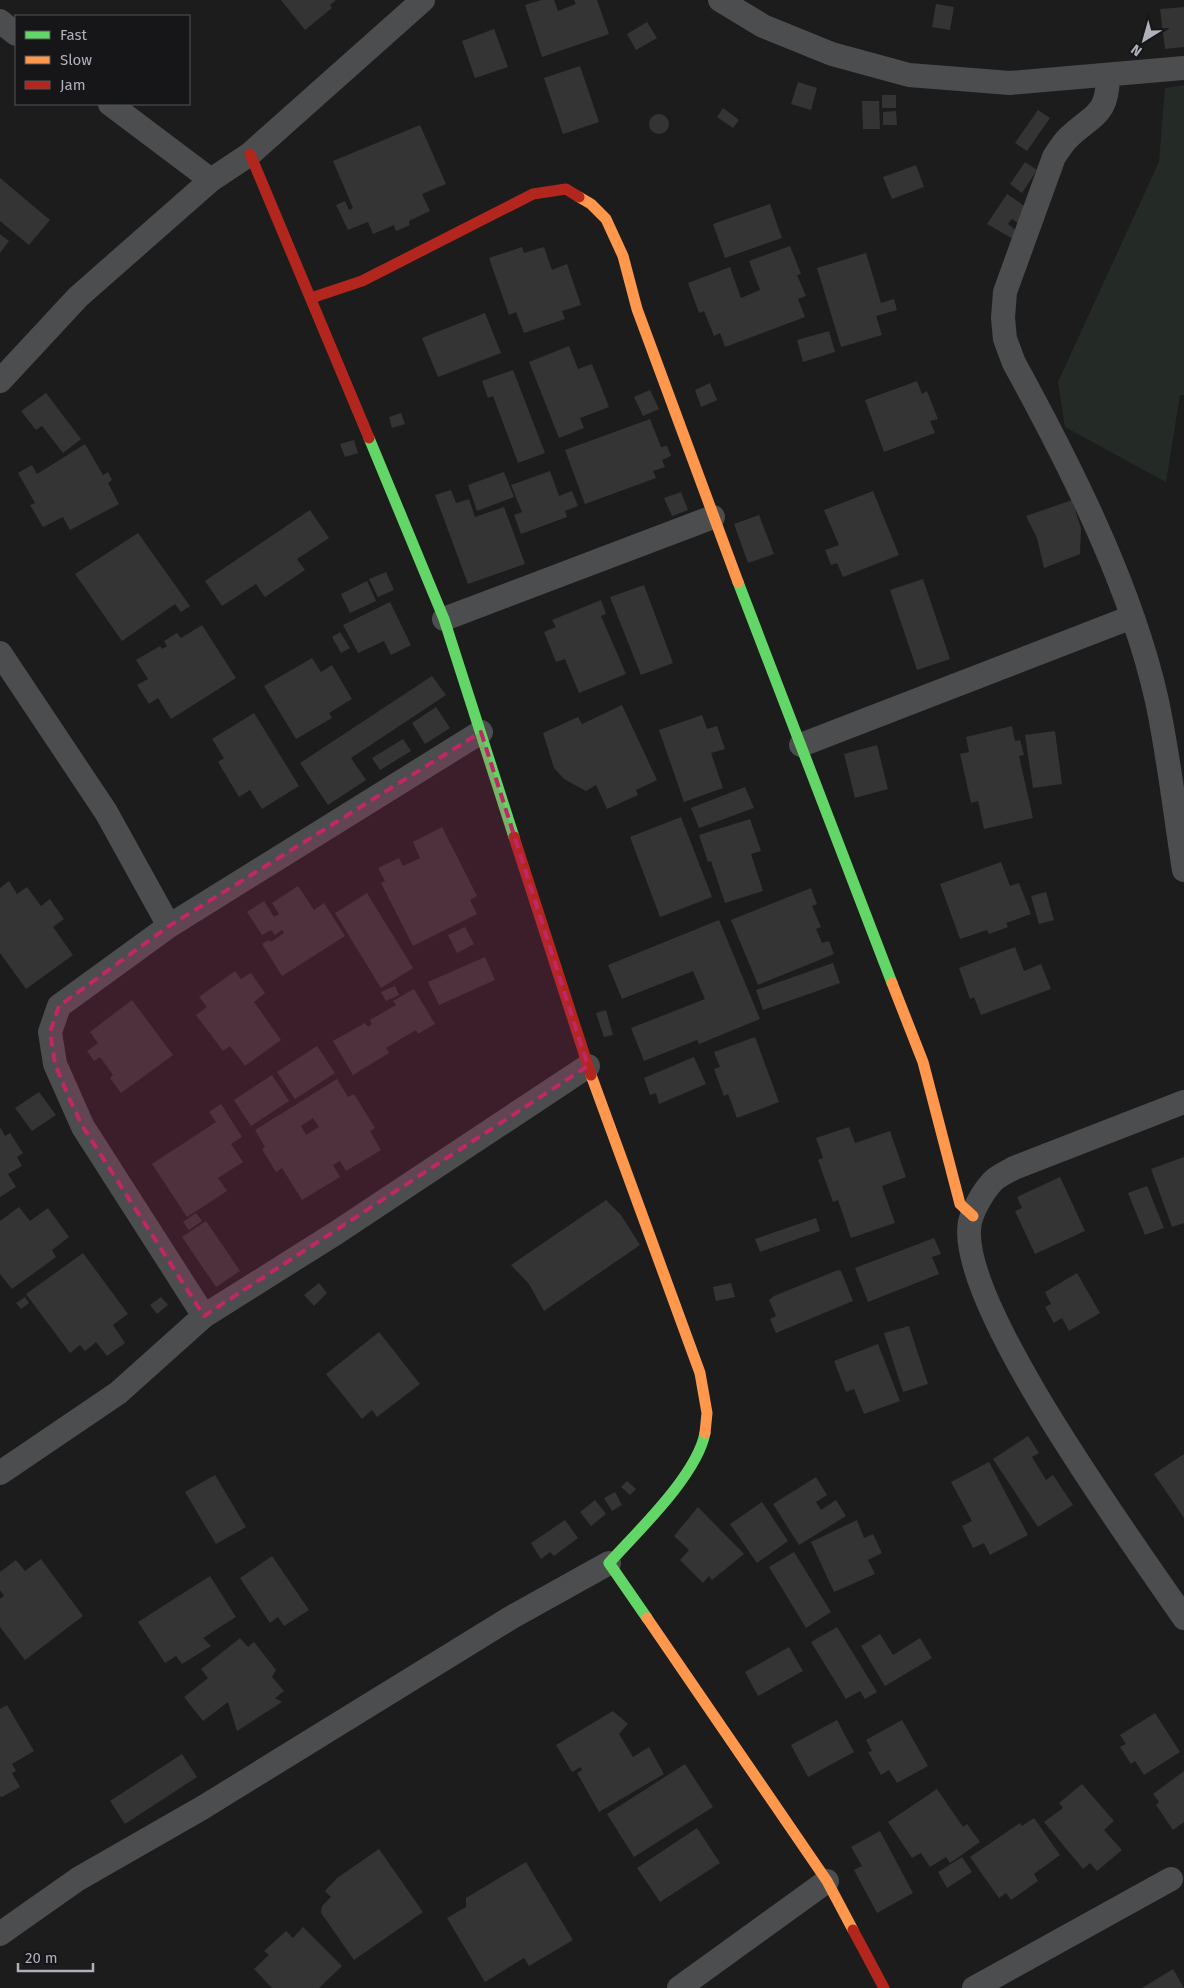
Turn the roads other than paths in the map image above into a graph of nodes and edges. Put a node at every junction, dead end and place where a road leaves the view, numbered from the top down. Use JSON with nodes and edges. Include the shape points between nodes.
{"nodes":[{"id":1,"x":423,"y":0,"type":"edge"},
{"id":2,"x":720,"y":0,"type":"edge"},
{"id":3,"x":0,"y":21,"type":"edge"},
{"id":4,"x":15,"y":33,"type":"edge"},
{"id":5,"x":1184,"y":68,"type":"edge"},
{"id":6,"x":1108,"y":75,"type":"junction"},
{"id":7,"x":111,"y":105,"type":"edge"},
{"id":8,"x":250,"y":154,"type":"junction"},
{"id":9,"x":211,"y":180,"type":"junction"},
{"id":10,"x":311,"y":298,"type":"junction"},
{"id":11,"x":0,"y":381,"type":"edge"},
{"id":12,"x":712,"y":517,"type":"junction"},
{"id":13,"x":1132,"y":617,"type":"junction"},
{"id":14,"x":444,"y":619,"type":"junction"},
{"id":15,"x":0,"y":653,"type":"edge"},
{"id":16,"x":481,"y":732,"type":"junction"},
{"id":17,"x":801,"y":745,"type":"junction"},
{"id":18,"x":1184,"y":870,"type":"edge"},
{"id":19,"x":169,"y":926,"type":"junction"},
{"id":20,"x":588,"y":1066,"type":"junction"},
{"id":21,"x":1184,"y":1102,"type":"edge"},
{"id":22,"x":973,"y":1216,"type":"junction"},
{"id":23,"x":204,"y":1316,"type":"junction"},
{"id":24,"x":0,"y":1473,"type":"edge"},
{"id":25,"x":609,"y":1564,"type":"junction"},
{"id":26,"x":1184,"y":1618,"type":"edge"},
{"id":27,"x":1170,"y":1879,"type":"dead end"},
{"id":28,"x":827,"y":1881,"type":"junction"},
{"id":29,"x":0,"y":1934,"type":"edge"},
{"id":30,"x":679,"y":1988,"type":"edge"},
{"id":31,"x":884,"y":1988,"type":"edge"},
{"id":32,"x":974,"y":1988,"type":"edge"}],
"edges":[{"from":1,"to":8,"type":"street"},
{"from":2,"to":6,"type":"street","via":[[763,26],[832,54],[909,74],[1010,83]]},
{"from":3,"to":4,"type":"street"},
{"from":5,"to":6,"type":"street"},
{"from":6,"to":13,"type":"street","via":[[1108,90],[1094,119],[1068,138],[1054,157],[1005,292],[1003,318],[1005,339],[1014,363],[1095,524]]},
{"from":7,"to":9,"type":"street"},
{"from":8,"to":9,"type":"street"},
{"from":8,"to":10,"type":"street"},
{"from":9,"to":11,"type":"street","via":[[78,297]]},
{"from":10,"to":12,"type":"street","via":[[362,282],[533,194],[566,189],[577,194],[606,219],[623,256],[637,309]]},
{"from":10,"to":14,"type":"street"},
{"from":12,"to":14,"type":"street"},
{"from":12,"to":17,"type":"street"},
{"from":13,"to":17,"type":"street"},
{"from":13,"to":18,"type":"street","via":[[1157,701]]},
{"from":14,"to":16,"type":"street"},
{"from":15,"to":19,"type":"street","via":[[106,812]]},
{"from":16,"to":19,"type":"street"},
{"from":16,"to":20,"type":"street"},
{"from":17,"to":22,"type":"street","via":[[924,1062],[960,1204]]},
{"from":19,"to":23,"type":"street","via":[[59,1006],[50,1032],[55,1064],[82,1127]]},
{"from":20,"to":23,"type":"street","via":[[336,1234]]},
{"from":20,"to":25,"type":"street","via":[[700,1373],[708,1420],[701,1448],[683,1476]]},
{"from":21,"to":22,"type":"street","via":[[1014,1168],[992,1181]]},
{"from":22,"to":26,"type":"street","via":[[970,1223],[971,1248],[983,1290],[1003,1333],[1048,1417]]},
{"from":23,"to":24,"type":"street","via":[[118,1393]]},
{"from":25,"to":28,"type":"street"},
{"from":25,"to":29,"type":"street","via":[[512,1617],[211,1803],[78,1880]]},
{"from":27,"to":32,"type":"street"},
{"from":28,"to":30,"type":"street"},
{"from":28,"to":31,"type":"street"}]}
